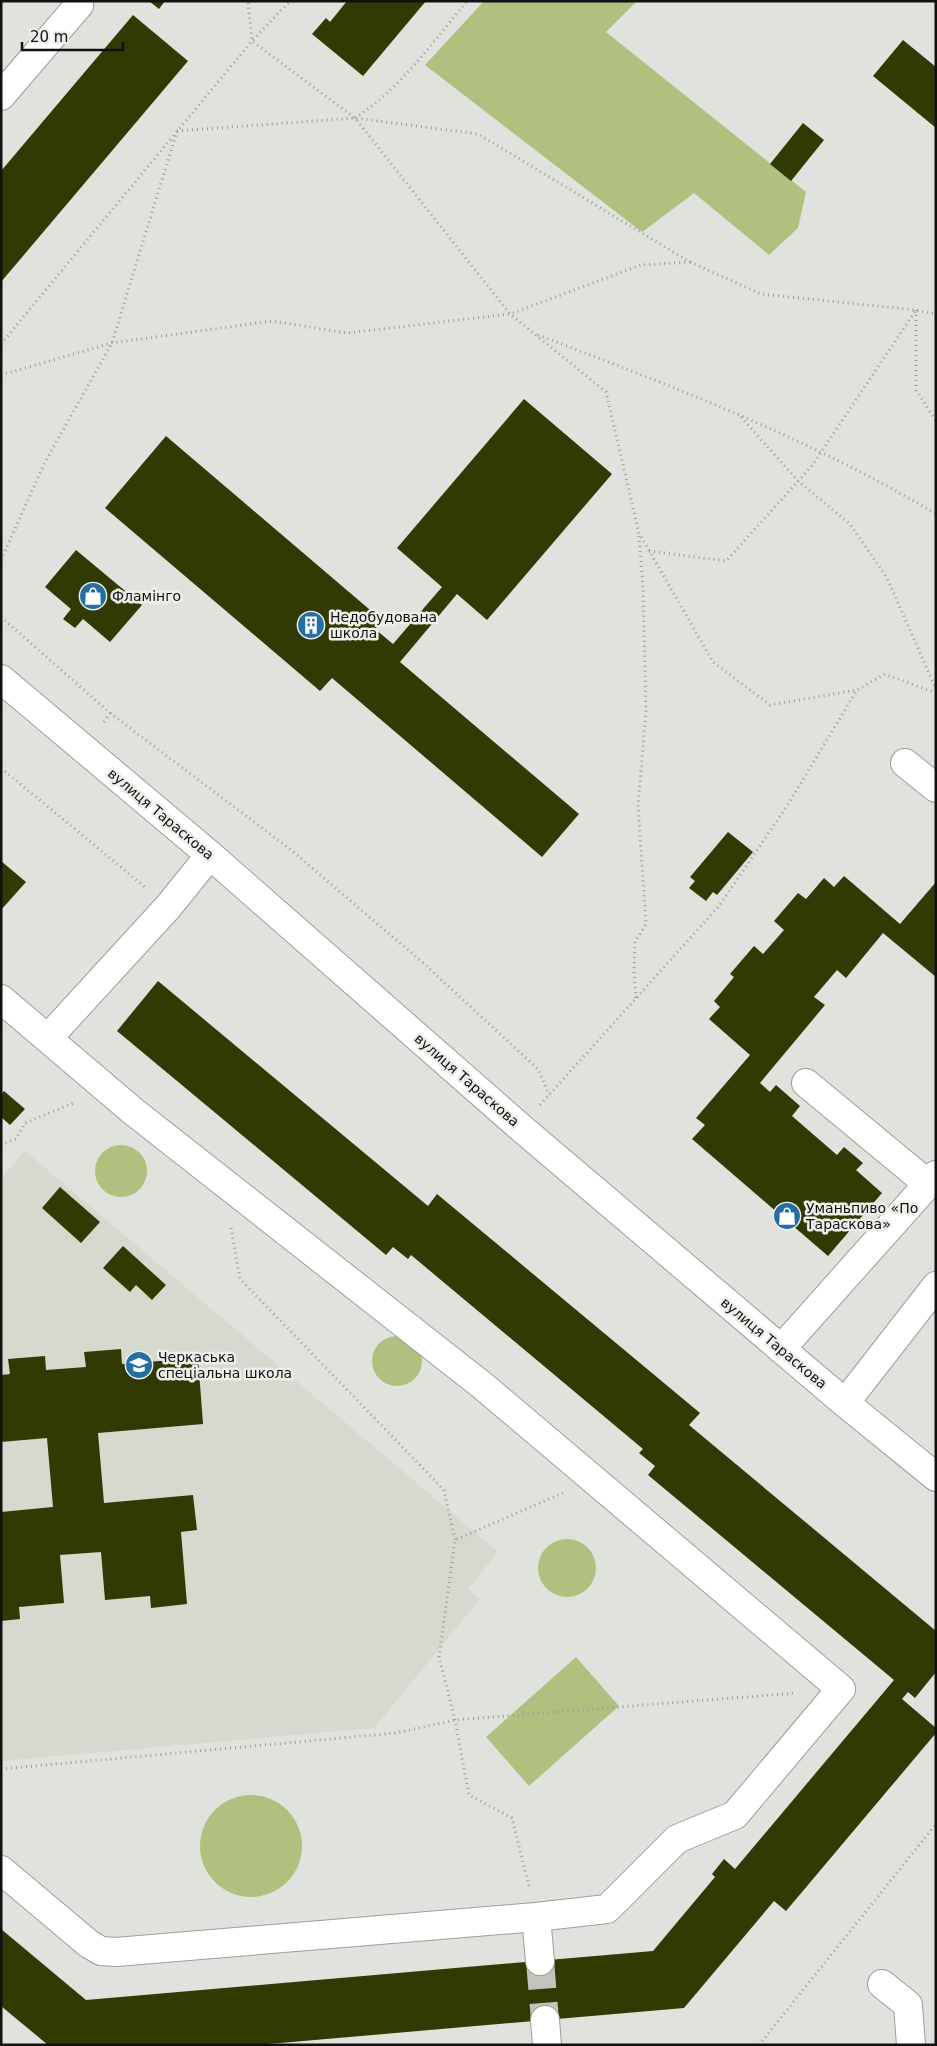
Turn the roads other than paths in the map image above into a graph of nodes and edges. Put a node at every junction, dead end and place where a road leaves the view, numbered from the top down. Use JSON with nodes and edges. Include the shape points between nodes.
{"nodes":[{"id":1,"x":79,"y":5,"type":"dead end"},
{"id":2,"x":1,"y":96,"type":"edge"},
{"id":3,"x":1,"y":679,"type":"edge"},
{"id":4,"x":905,"y":763,"type":"dead end"},
{"id":5,"x":936,"y":788,"type":"edge"},
{"id":6,"x":210,"y":855,"type":"junction"},
{"id":7,"x":1,"y":999,"type":"edge"},
{"id":8,"x":48,"y":1038,"type":"junction"},
{"id":9,"x":806,"y":1083,"type":"dead end"},
{"id":10,"x":932,"y":1179,"type":"edge"},
{"id":11,"x":936,"y":1286,"type":"edge"},
{"id":12,"x":781,"y":1349,"type":"junction"},
{"id":13,"x":845,"y":1403,"type":"junction"},
{"id":14,"x":936,"y":1477,"type":"edge"},
{"id":15,"x":1,"y":1870,"type":"edge"},
{"id":16,"x":536,"y":1916,"type":"junction"},
{"id":17,"x":540,"y":1961,"type":"tunnel mouth"},
{"id":18,"x":882,"y":1984,"type":"dead end"},
{"id":19,"x":911,"y":2045,"type":"edge"}],
"edges":[{"from":1,"to":2,"type":"street"},
{"from":3,"to":6,"type":"street","name":"вулиця Тараскова"},
{"from":4,"to":5,"type":"street"},
{"from":6,"to":8,"type":"street","via":[[168,907]]},
{"from":6,"to":12,"type":"street","name":"вулиця Тараскова","via":[[520,1127]]},
{"from":7,"to":8,"type":"street"},
{"from":8,"to":16,"type":"street","via":[[223,1183],[483,1386],[841,1689],[735,1815],[677,1839],[607,1909]]},
{"from":9,"to":10,"type":"street"},
{"from":10,"to":12,"type":"street"},
{"from":11,"to":13,"type":"street"},
{"from":12,"to":13,"type":"street","name":"вулиця Тараскова"},
{"from":13,"to":14,"type":"street","name":"вулиця Тараскова"},
{"from":15,"to":16,"type":"street","via":[[101,1951]]},
{"from":16,"to":17,"type":"street"},
{"from":18,"to":19,"type":"street","via":[[908,2005]]}]}
